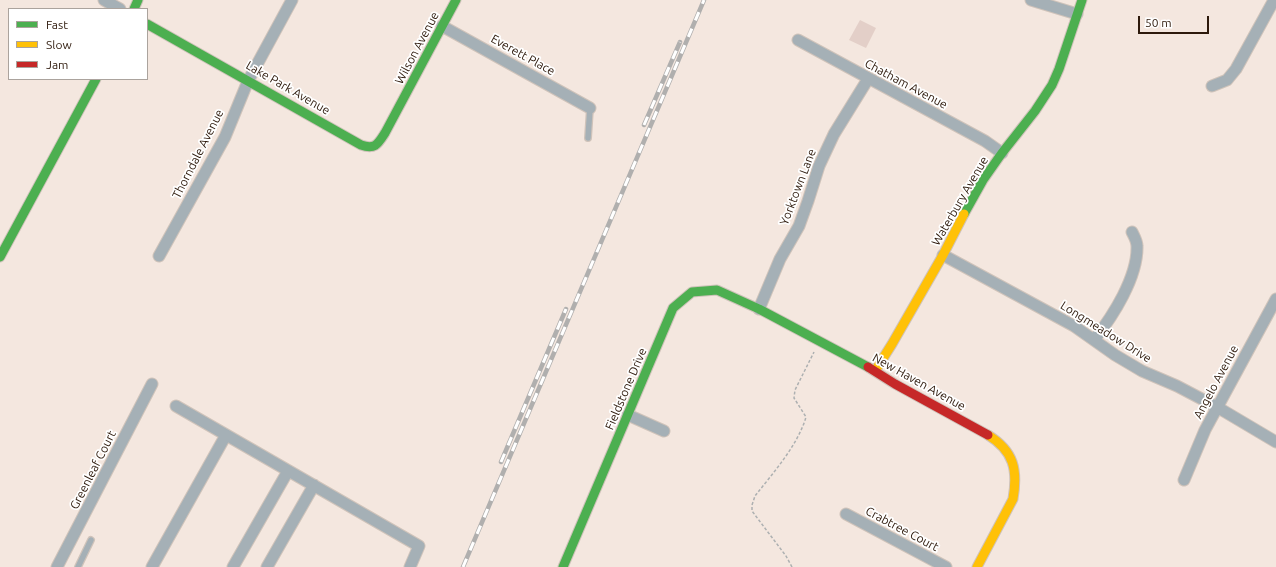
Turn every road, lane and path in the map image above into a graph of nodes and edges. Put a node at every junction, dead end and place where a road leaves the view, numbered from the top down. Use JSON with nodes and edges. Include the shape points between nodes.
{"nodes":[{"id":1,"x":104,"y":0,"type":"edge"},
{"id":2,"x":292,"y":0,"type":"edge"},
{"id":3,"x":456,"y":0,"type":"edge"},
{"id":4,"x":1031,"y":0,"type":"edge"},
{"id":5,"x":1082,"y":0,"type":"edge"},
{"id":6,"x":1274,"y":0,"type":"edge"},
{"id":7,"x":118,"y":8,"type":"edge"},
{"id":8,"x":1077,"y":14,"type":"junction"},
{"id":9,"x":148,"y":25,"type":"edge"},
{"id":10,"x":442,"y":26,"type":"junction"},
{"id":11,"x":798,"y":40,"type":"dead end"},
{"id":12,"x":868,"y":79,"type":"junction"},
{"id":13,"x":95,"y":80,"type":"edge"},
{"id":14,"x":248,"y":81,"type":"junction"},
{"id":15,"x":1212,"y":86,"type":"dead end"},
{"id":16,"x":400,"y":107,"type":"joint"},
{"id":17,"x":590,"y":108,"type":"joint"},
{"id":18,"x":588,"y":138,"type":"dead end"},
{"id":19,"x":1002,"y":153,"type":"junction"},
{"id":20,"x":1132,"y":232,"type":"dead end"},
{"id":21,"x":943,"y":255,"type":"junction"},
{"id":22,"x":159,"y":256,"type":"dead end"},
{"id":23,"x":0,"y":257,"type":"edge"},
{"id":24,"x":1276,"y":299,"type":"edge"},
{"id":25,"x":759,"y":309,"type":"junction"},
{"id":26,"x":1094,"y":340,"type":"junction"},
{"id":27,"x":820,"y":342,"type":"junction"},
{"id":28,"x":875,"y":371,"type":"junction"},
{"id":29,"x":152,"y":384,"type":"dead end"},
{"id":30,"x":176,"y":406,"type":"dead end"},
{"id":31,"x":1217,"y":407,"type":"junction"},
{"id":32,"x":628,"y":415,"type":"junction"},
{"id":33,"x":664,"y":431,"type":"dead end"},
{"id":34,"x":226,"y":435,"type":"junction"},
{"id":35,"x":1276,"y":442,"type":"edge"},
{"id":36,"x":288,"y":471,"type":"junction"},
{"id":37,"x":1184,"y":480,"type":"dead end"},
{"id":38,"x":314,"y":485,"type":"junction"},
{"id":39,"x":846,"y":514,"type":"dead end"},
{"id":40,"x":91,"y":540,"type":"dead end"},
{"id":41,"x":58,"y":567,"type":"edge"},
{"id":42,"x":78,"y":567,"type":"edge"},
{"id":43,"x":152,"y":567,"type":"edge"},
{"id":44,"x":233,"y":567,"type":"edge"},
{"id":45,"x":267,"y":567,"type":"edge"},
{"id":46,"x":410,"y":567,"type":"edge"},
{"id":47,"x":563,"y":567,"type":"edge"},
{"id":48,"x":792,"y":567,"type":"edge"},
{"id":49,"x":946,"y":567,"type":"edge"},
{"id":50,"x":977,"y":567,"type":"edge"}],
"edges":[{"from":1,"to":7,"type":"street"},
{"from":2,"to":14,"type":"street","name":"Thorndale Avenue"},
{"from":3,"to":10,"type":"street","name":"Wilson Avenue"},
{"from":4,"to":8,"type":"street"},
{"from":5,"to":8,"type":"street","name":"Waterbury Avenue"},
{"from":6,"to":15,"type":"street","via":[[1232,75]]},
{"from":8,"to":19,"type":"street","name":"Waterbury Avenue","via":[[1060,69],[1052,85]]},
{"from":9,"to":14,"type":"street","name":"Lake Park Avenue"},
{"from":10,"to":16,"type":"street","name":"Wilson Avenue"},
{"from":10,"to":17,"type":"street","name":"Everett Place"},
{"from":11,"to":12,"type":"street","name":"Chatham Avenue"},
{"from":12,"to":19,"type":"street","name":"Chatham Avenue","via":[[985,141]]},
{"from":12,"to":25,"type":"street","name":"Yorktown Lane","via":[[834,134],[818,166],[799,226],[780,259]]},
{"from":13,"to":23,"type":"street"},
{"from":14,"to":16,"type":"street","name":"Lake Park Avenue","via":[[368,148],[378,145]]},
{"from":14,"to":22,"type":"street","name":"Thorndale Avenue","via":[[225,137]]},
{"from":17,"to":18,"type":"lane"},
{"from":19,"to":21,"type":"street","name":"Waterbury Avenue","via":[[983,180]]},
{"from":20,"to":26,"type":"street","via":[[1138,244],[1128,286],[1106,325]]},
{"from":21,"to":26,"type":"street","name":"Longmeadow Drive","via":[[1074,326]]},
{"from":21,"to":28,"type":"street","name":"Waterbury Avenue"},
{"from":24,"to":31,"type":"street","name":"Angelo Avenue"},
{"from":25,"to":27,"type":"street","name":"New Haven Avenue"},
{"from":25,"to":32,"type":"street","name":"Fieldstone Drive","via":[[716,290],[692,292],[673,308]]},
{"from":26,"to":31,"type":"street","name":"Longmeadow Drive","via":[[1142,371]]},
{"from":27,"to":28,"type":"street","name":"New Haven Avenue"},
{"from":27,"to":48,"type":"path","via":[[794,394],[806,417],[802,427],[791,448],[755,496],[752,504],[752,511]]},
{"from":28,"to":50,"type":"street","name":"New Haven Avenue","via":[[996,439],[1010,455],[1015,471],[1013,499]]},
{"from":29,"to":41,"type":"street","name":"Greenleaf Court"},
{"from":30,"to":34,"type":"street"},
{"from":31,"to":35,"type":"street","name":"Longmeadow Drive"},
{"from":31,"to":37,"type":"street","name":"Angelo Avenue"},
{"from":32,"to":33,"type":"street"},
{"from":32,"to":47,"type":"street","name":"Fieldstone Drive"},
{"from":34,"to":36,"type":"street"},
{"from":34,"to":43,"type":"street"},
{"from":36,"to":38,"type":"street"},
{"from":36,"to":44,"type":"street"},
{"from":38,"to":45,"type":"street"},
{"from":38,"to":46,"type":"street","via":[[419,546]]},
{"from":39,"to":49,"type":"street","name":"Crabtree Court"},
{"from":40,"to":42,"type":"lane"}]}
